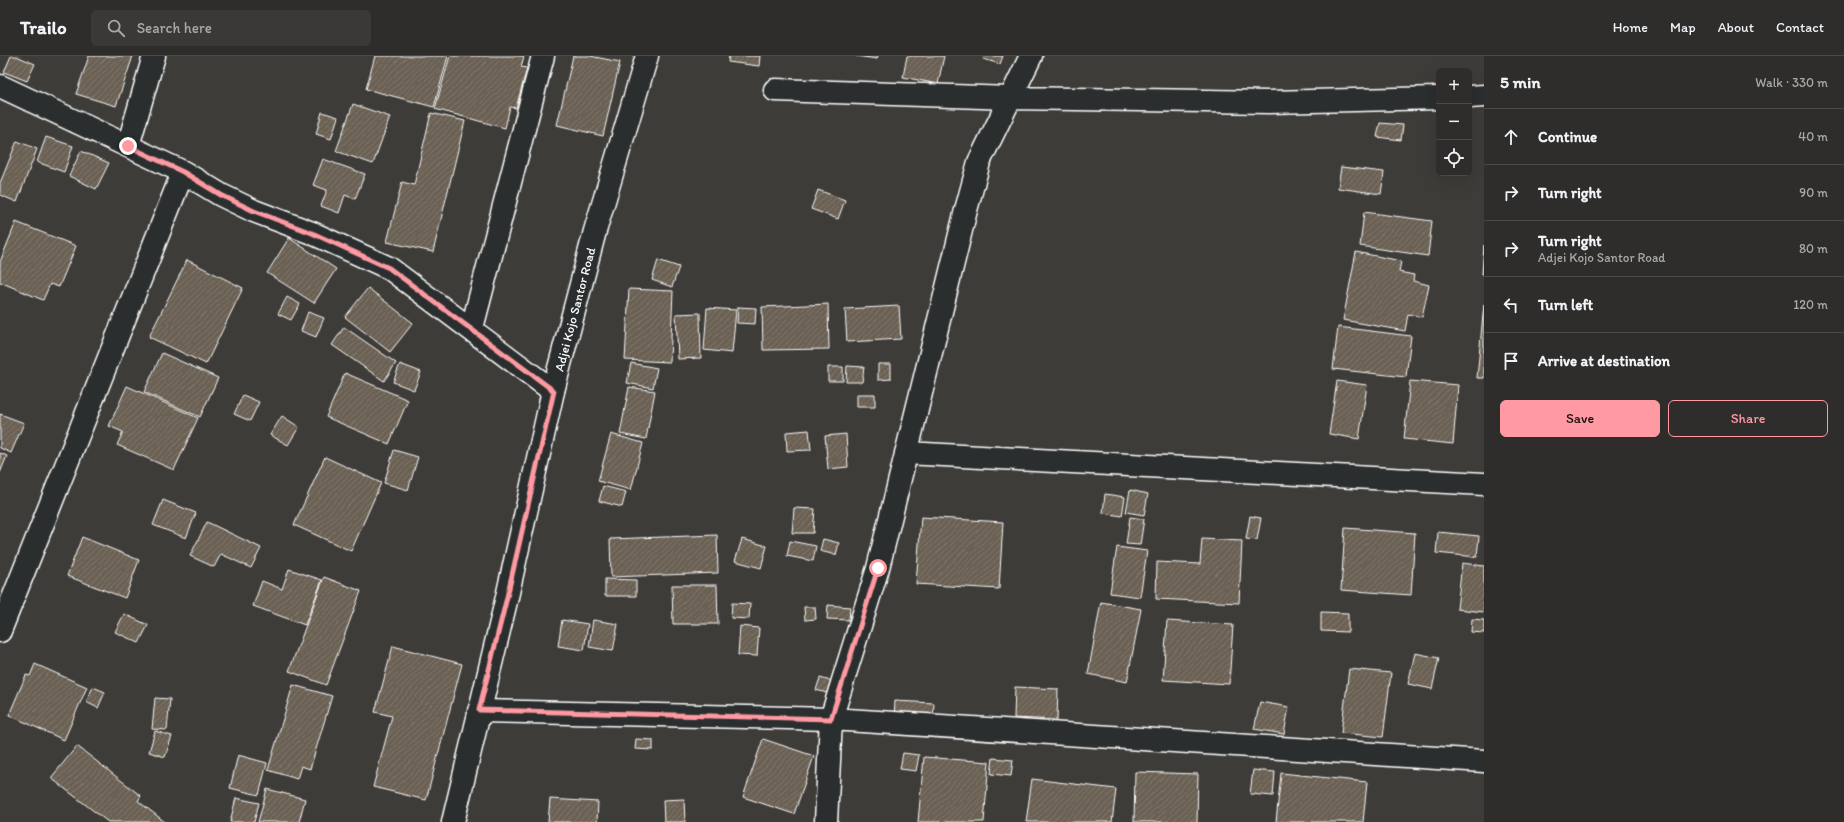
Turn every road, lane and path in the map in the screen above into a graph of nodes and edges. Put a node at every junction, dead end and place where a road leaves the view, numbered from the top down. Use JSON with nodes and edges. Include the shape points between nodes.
{"nodes":[{"id":1,"x":154,"y":56,"type":"edge"},
{"id":2,"x":544,"y":56,"type":"edge"},
{"id":3,"x":647,"y":56,"type":"edge"},
{"id":4,"x":1030,"y":56,"type":"edge"},
{"id":5,"x":0,"y":86,"type":"edge"},
{"id":6,"x":775,"y":90,"type":"dead end"},
{"id":7,"x":1484,"y":96,"type":"edge"},
{"id":8,"x":1472,"y":97,"type":"edge"},
{"id":9,"x":1011,"y":98,"type":"junction"},
{"id":10,"x":1436,"y":98,"type":"edge"},
{"id":11,"x":128,"y":146,"type":"junction"},
{"id":12,"x":183,"y":172,"type":"junction"},
{"id":13,"x":472,"y":328,"type":"junction"},
{"id":14,"x":554,"y":391,"type":"junction"},
{"id":15,"x":906,"y":453,"type":"junction"},
{"id":16,"x":1484,"y":484,"type":"edge"},
{"id":17,"x":0,"y":631,"type":"edge"},
{"id":18,"x":479,"y":710,"type":"junction"},
{"id":19,"x":831,"y":719,"type":"junction"},
{"id":20,"x":1484,"y":761,"type":"edge"},
{"id":21,"x":453,"y":822,"type":"edge"},
{"id":22,"x":826,"y":822,"type":"edge"}],
"edges":[{"from":1,"to":11,"type":"street"},
{"from":2,"to":13,"type":"street"},
{"from":3,"to":14,"type":"street","name":"Adjei Kojo Santor Road","via":[[595,231]]},
{"from":4,"to":9,"type":"street"},
{"from":5,"to":11,"type":"street"},
{"from":6,"to":9,"type":"street"},
{"from":7,"to":8,"type":"street"},
{"from":9,"to":10,"type":"street","via":[[1269,102]]},
{"from":9,"to":15,"type":"street","via":[[977,169]]},
{"from":11,"to":12,"type":"street"},
{"from":12,"to":13,"type":"street","via":[[254,211],[312,233],[389,268],[422,295]]},
{"from":12,"to":17,"type":"street"},
{"from":13,"to":14,"type":"street"},
{"from":14,"to":18,"type":"street","name":"Adjei Kojo Santor Road"},
{"from":15,"to":16,"type":"street"},
{"from":15,"to":19,"type":"street","via":[[878,568]]},
{"from":18,"to":19,"type":"street"},
{"from":18,"to":21,"type":"street","name":"Adjei Kojo Santor Road"},
{"from":19,"to":20,"type":"street"},
{"from":19,"to":22,"type":"street"}]}
